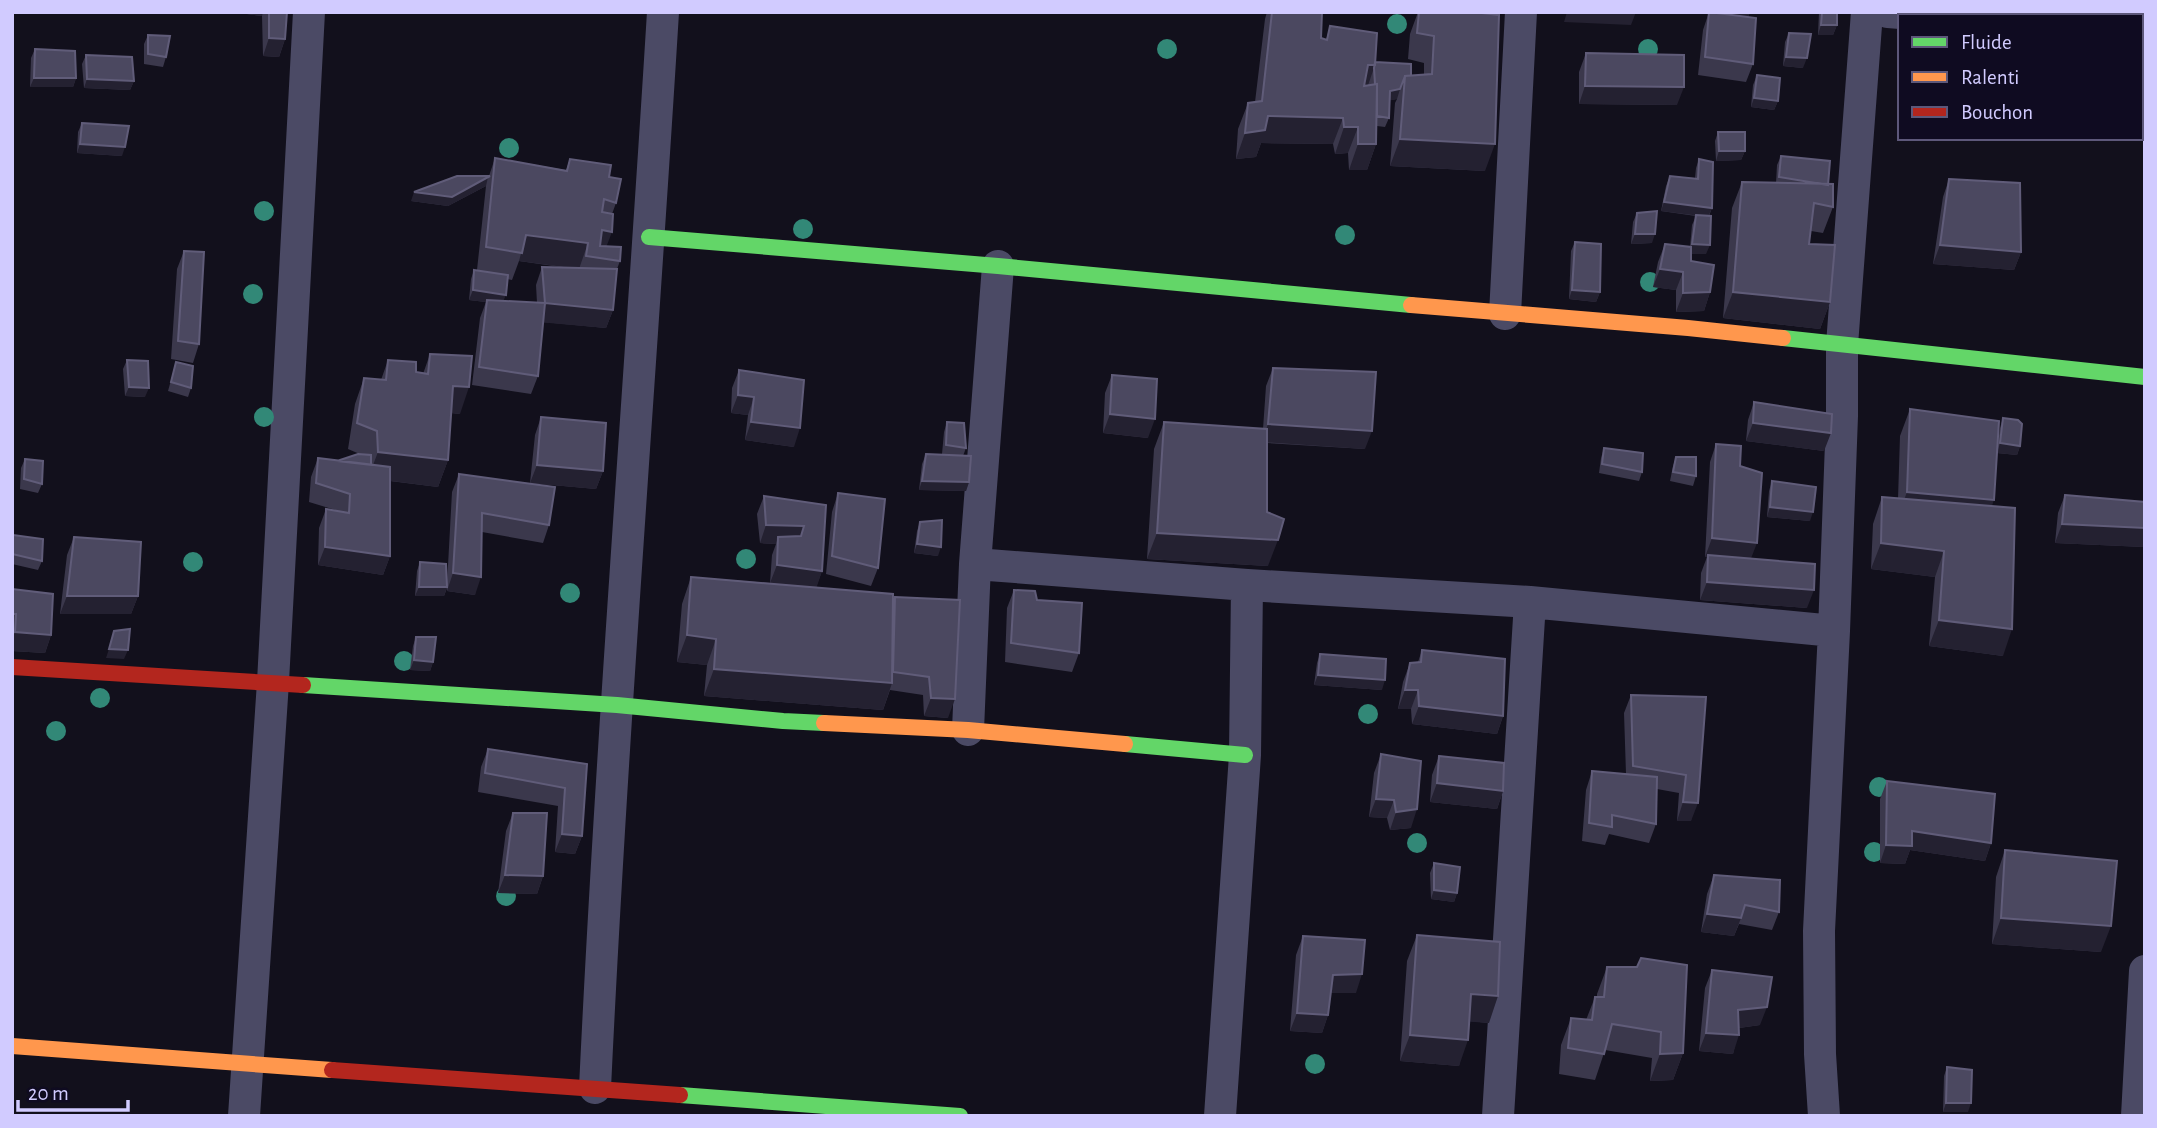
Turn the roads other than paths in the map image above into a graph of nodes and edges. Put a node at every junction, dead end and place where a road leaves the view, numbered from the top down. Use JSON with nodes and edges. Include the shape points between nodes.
{"nodes":[{"id":1,"x":309,"y":12,"type":"edge"},
{"id":2,"x":663,"y":12,"type":"edge"},
{"id":3,"x":1521,"y":12,"type":"edge"},
{"id":4,"x":1867,"y":12,"type":"edge"},
{"id":5,"x":1888,"y":12,"type":"edge"},
{"id":6,"x":1913,"y":14,"type":"edge"},
{"id":7,"x":649,"y":237,"type":"junction"},
{"id":8,"x":998,"y":266,"type":"junction"},
{"id":9,"x":1505,"y":314,"type":"junction"},
{"id":10,"x":1842,"y":345,"type":"junction"},
{"id":11,"x":2145,"y":377,"type":"edge"},
{"id":12,"x":975,"y":564,"type":"junction"},
{"id":13,"x":1247,"y":585,"type":"junction"},
{"id":14,"x":1530,"y":602,"type":"junction"},
{"id":15,"x":1835,"y":631,"type":"junction"},
{"id":16,"x":12,"y":667,"type":"edge"},
{"id":17,"x":273,"y":682,"type":"junction"},
{"id":18,"x":617,"y":705,"type":"junction"},
{"id":19,"x":968,"y":730,"type":"junction"},
{"id":20,"x":1245,"y":755,"type":"junction"},
{"id":21,"x":2145,"y":971,"type":"edge"},
{"id":22,"x":12,"y":1046,"type":"edge"},
{"id":23,"x":247,"y":1063,"type":"junction"},
{"id":24,"x":595,"y":1088,"type":"junction"},
{"id":25,"x":950,"y":1115,"type":"edge"},
{"id":26,"x":244,"y":1116,"type":"edge"},
{"id":27,"x":1220,"y":1116,"type":"edge"},
{"id":28,"x":1498,"y":1116,"type":"edge"},
{"id":29,"x":1824,"y":1116,"type":"edge"},
{"id":30,"x":2137,"y":1116,"type":"edge"}],
"edges":[{"from":1,"to":17,"type":"street"},
{"from":2,"to":7,"type":"street"},
{"from":3,"to":9,"type":"street"},
{"from":4,"to":10,"type":"street"},
{"from":5,"to":6,"type":"street"},
{"from":7,"to":8,"type":"street"},
{"from":7,"to":18,"type":"street"},
{"from":8,"to":9,"type":"street"},
{"from":8,"to":12,"type":"street"},
{"from":9,"to":10,"type":"street"},
{"from":10,"to":11,"type":"street"},
{"from":10,"to":15,"type":"street"},
{"from":12,"to":13,"type":"street"},
{"from":12,"to":19,"type":"street"},
{"from":13,"to":14,"type":"street"},
{"from":13,"to":20,"type":"street"},
{"from":14,"to":15,"type":"street"},
{"from":14,"to":28,"type":"street"},
{"from":15,"to":29,"type":"street","via":[[1819,931]]},
{"from":16,"to":17,"type":"street"},
{"from":17,"to":18,"type":"street"},
{"from":17,"to":23,"type":"street"},
{"from":18,"to":19,"type":"street","via":[[783,722]]},
{"from":18,"to":24,"type":"street"},
{"from":19,"to":20,"type":"street"},
{"from":20,"to":27,"type":"street"},
{"from":21,"to":30,"type":"street"},
{"from":22,"to":23,"type":"street"},
{"from":23,"to":24,"type":"street"},
{"from":23,"to":26,"type":"street"},
{"from":24,"to":25,"type":"street"}]}
